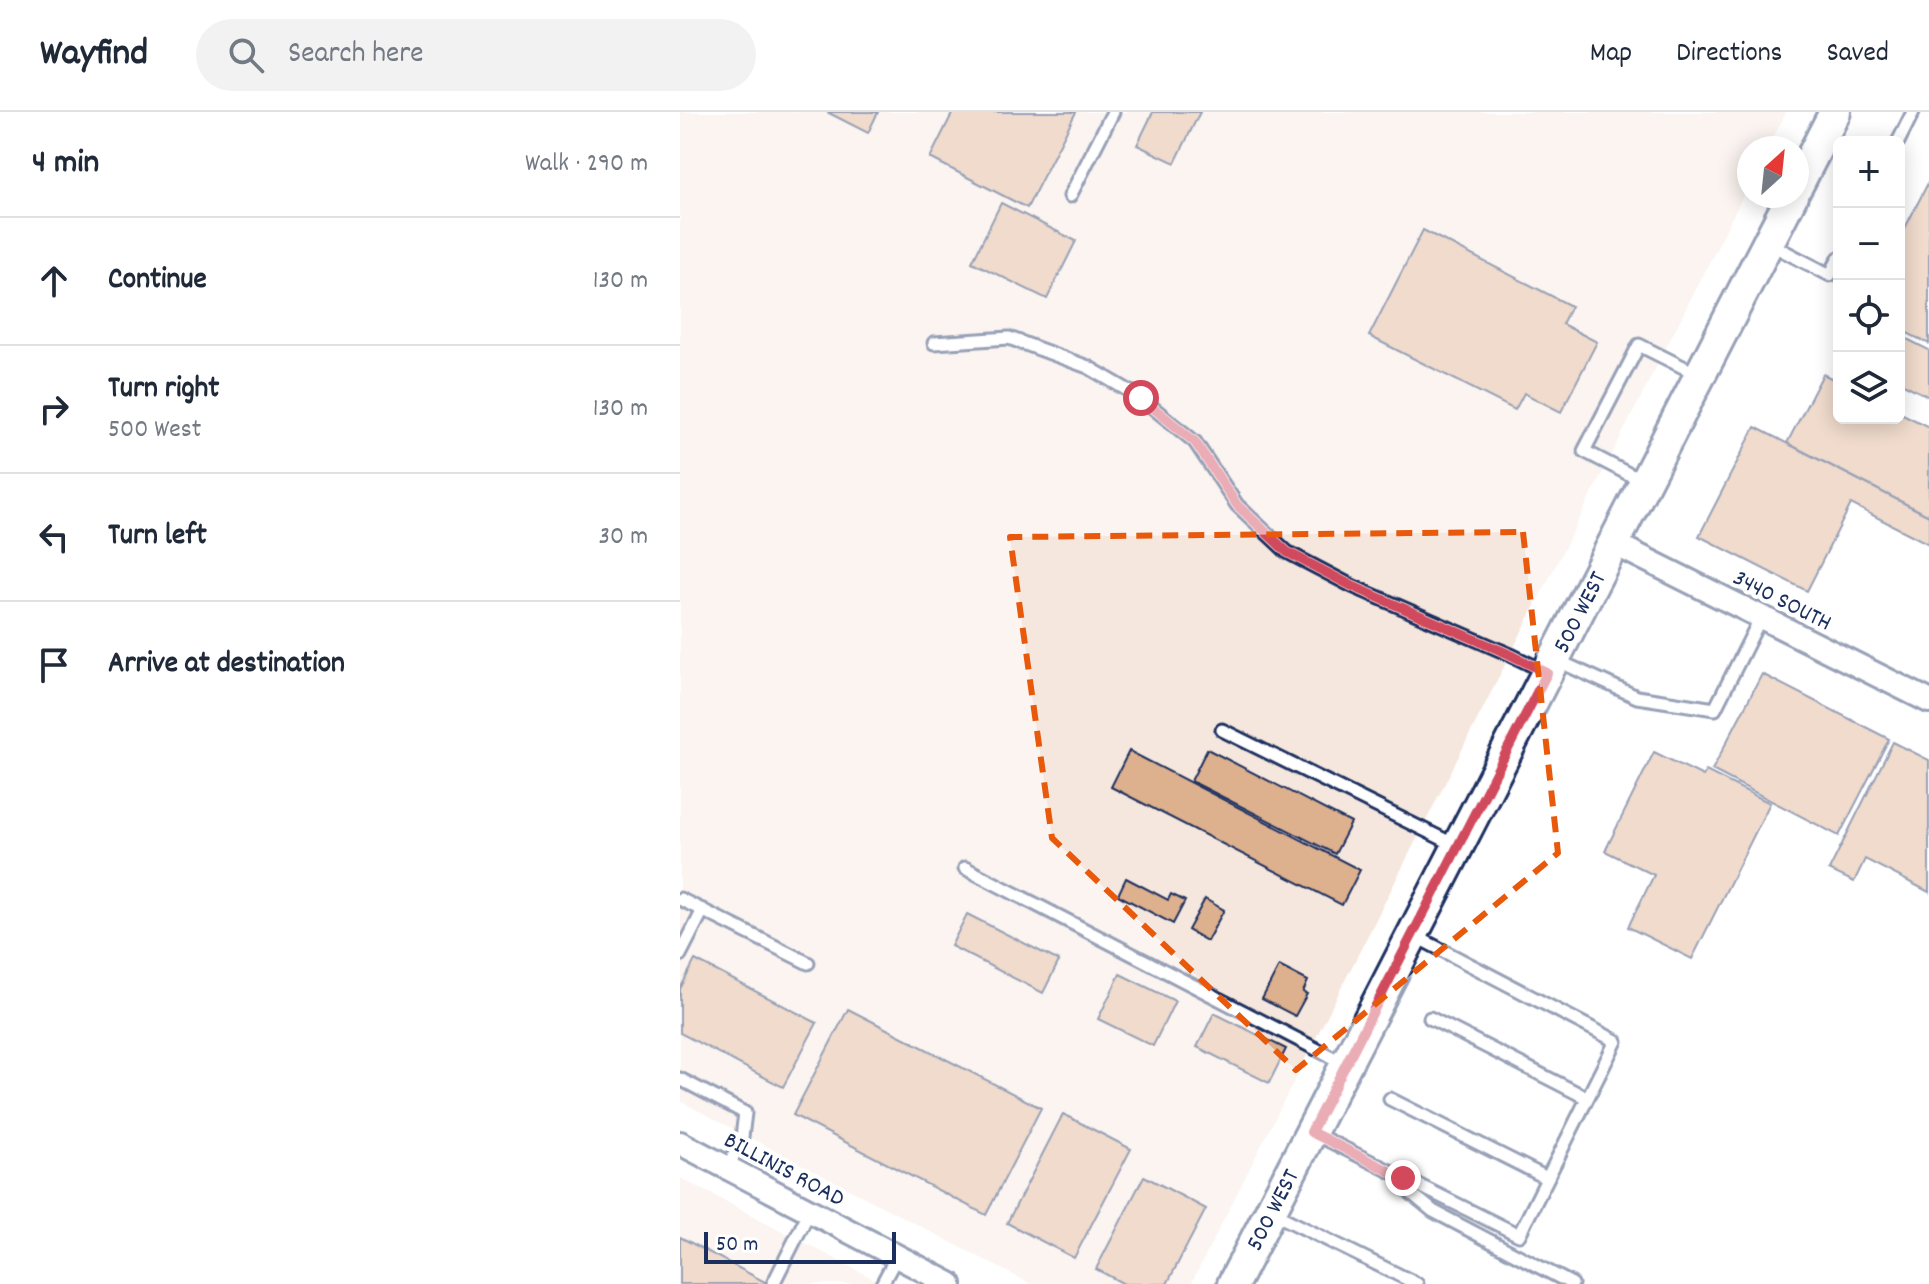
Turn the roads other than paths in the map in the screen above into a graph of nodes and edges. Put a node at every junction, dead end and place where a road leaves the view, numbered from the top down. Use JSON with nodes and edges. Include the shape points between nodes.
{"nodes":[{"id":1,"x":1113,"y":112,"type":"edge"},
{"id":2,"x":1835,"y":112,"type":"edge"},
{"id":3,"x":1913,"y":112,"type":"edge"},
{"id":4,"x":1901,"y":136,"type":"edge"},
{"id":5,"x":1809,"y":163,"type":"edge"},
{"id":6,"x":1070,"y":196,"type":"dead end"},
{"id":7,"x":1786,"y":208,"type":"edge"},
{"id":8,"x":1768,"y":243,"type":"junction"},
{"id":9,"x":1833,"y":269,"type":"edge"},
{"id":10,"x":934,"y":343,"type":"dead end"},
{"id":11,"x":1699,"y":376,"type":"junction"},
{"id":12,"x":1645,"y":482,"type":"junction"},
{"id":13,"x":1613,"y":543,"type":"junction"},
{"id":14,"x":1761,"y":617,"type":"junction"},
{"id":15,"x":1550,"y":666,"type":"junction"},
{"id":16,"x":1929,"y":701,"type":"edge"},
{"id":17,"x":1222,"y":730,"type":"dead end"},
{"id":18,"x":1458,"y":846,"type":"junction"},
{"id":19,"x":965,"y":868,"type":"dead end"},
{"id":20,"x":680,"y":899,"type":"edge"},
{"id":21,"x":703,"y":910,"type":"junction"},
{"id":22,"x":1412,"y":934,"type":"junction"},
{"id":23,"x":680,"y":955,"type":"edge"},
{"id":24,"x":808,"y":963,"type":"dead end"},
{"id":25,"x":1430,"y":1018,"type":"dead end"},
{"id":26,"x":1345,"y":1064,"type":"junction"},
{"id":27,"x":680,"y":1079,"type":"edge"},
{"id":28,"x":1587,"y":1098,"type":"junction"},
{"id":29,"x":1390,"y":1099,"type":"dead end"},
{"id":30,"x":1311,"y":1132,"type":"junction"},
{"id":31,"x":680,"y":1143,"type":"edge"},
{"id":32,"x":728,"y":1168,"type":"junction"},
{"id":33,"x":1403,"y":1178,"type":"junction"},
{"id":34,"x":1547,"y":1178,"type":"junction"},
{"id":35,"x":810,"y":1210,"type":"junction"},
{"id":36,"x":1271,"y":1212,"type":"junction"},
{"id":37,"x":897,"y":1256,"type":"junction"},
{"id":38,"x":773,"y":1284,"type":"edge"},
{"id":39,"x":882,"y":1284,"type":"edge"},
{"id":40,"x":950,"y":1284,"type":"edge"},
{"id":41,"x":1233,"y":1284,"type":"edge"},
{"id":42,"x":1417,"y":1284,"type":"edge"},
{"id":43,"x":1572,"y":1284,"type":"edge"}],
"edges":[{"from":1,"to":6,"type":"lane"},
{"from":2,"to":5,"type":"main road"},
{"from":3,"to":4,"type":"lane"},
{"from":7,"to":8,"type":"main road","name":"500 WEST"},
{"from":8,"to":9,"type":"lane","via":[[1830,275]]},
{"from":8,"to":11,"type":"main road","name":"500 WEST"},
{"from":10,"to":15,"type":"lane","via":[[1009,338],[1088,367],[1141,398],[1195,442],[1237,505],[1287,552],[1511,655]]},
{"from":11,"to":12,"type":"main road","name":"500 WEST"},
{"from":11,"to":12,"type":"lane","via":[[1639,345],[1584,451]]},
{"from":12,"to":13,"type":"main road","name":"500 WEST"},
{"from":13,"to":14,"type":"street","name":"3440 SOUTH"},
{"from":13,"to":15,"type":"main road","name":"500 WEST"},
{"from":14,"to":15,"type":"lane","via":[[1715,709],[1637,697]]},
{"from":14,"to":16,"type":"street","name":"3440 SOUTH"},
{"from":15,"to":18,"type":"main road","name":"500 WEST"},
{"from":17,"to":18,"type":"lane"},
{"from":18,"to":22,"type":"main road","name":"500 WEST"},
{"from":19,"to":26,"type":"lane"},
{"from":20,"to":21,"type":"lane"},
{"from":21,"to":23,"type":"lane"},
{"from":21,"to":24,"type":"lane"},
{"from":22,"to":26,"type":"main road","name":"500 WEST"},
{"from":22,"to":28,"type":"lane","via":[[1616,1041]]},
{"from":25,"to":28,"type":"lane"},
{"from":26,"to":30,"type":"main road","name":"500 WEST"},
{"from":27,"to":32,"type":"lane","via":[[745,1113],[742,1137]]},
{"from":28,"to":34,"type":"lane"},
{"from":29,"to":34,"type":"lane"},
{"from":30,"to":33,"type":"lane"},
{"from":30,"to":36,"type":"main road","name":"500 WEST"},
{"from":31,"to":32,"type":"street","name":"BILLINIS ROAD"},
{"from":32,"to":35,"type":"street","name":"BILLINIS ROAD"},
{"from":33,"to":34,"type":"lane","via":[[1519,1235]]},
{"from":33,"to":43,"type":"lane","via":[[1411,1193],[1433,1211]]},
{"from":35,"to":37,"type":"street","name":"BILLINIS ROAD"},
{"from":35,"to":38,"type":"lane"},
{"from":36,"to":41,"type":"main road","name":"500 WEST"},
{"from":36,"to":42,"type":"lane"},
{"from":37,"to":39,"type":"lane"},
{"from":37,"to":40,"type":"street","name":"BILLINIS ROAD"}]}
